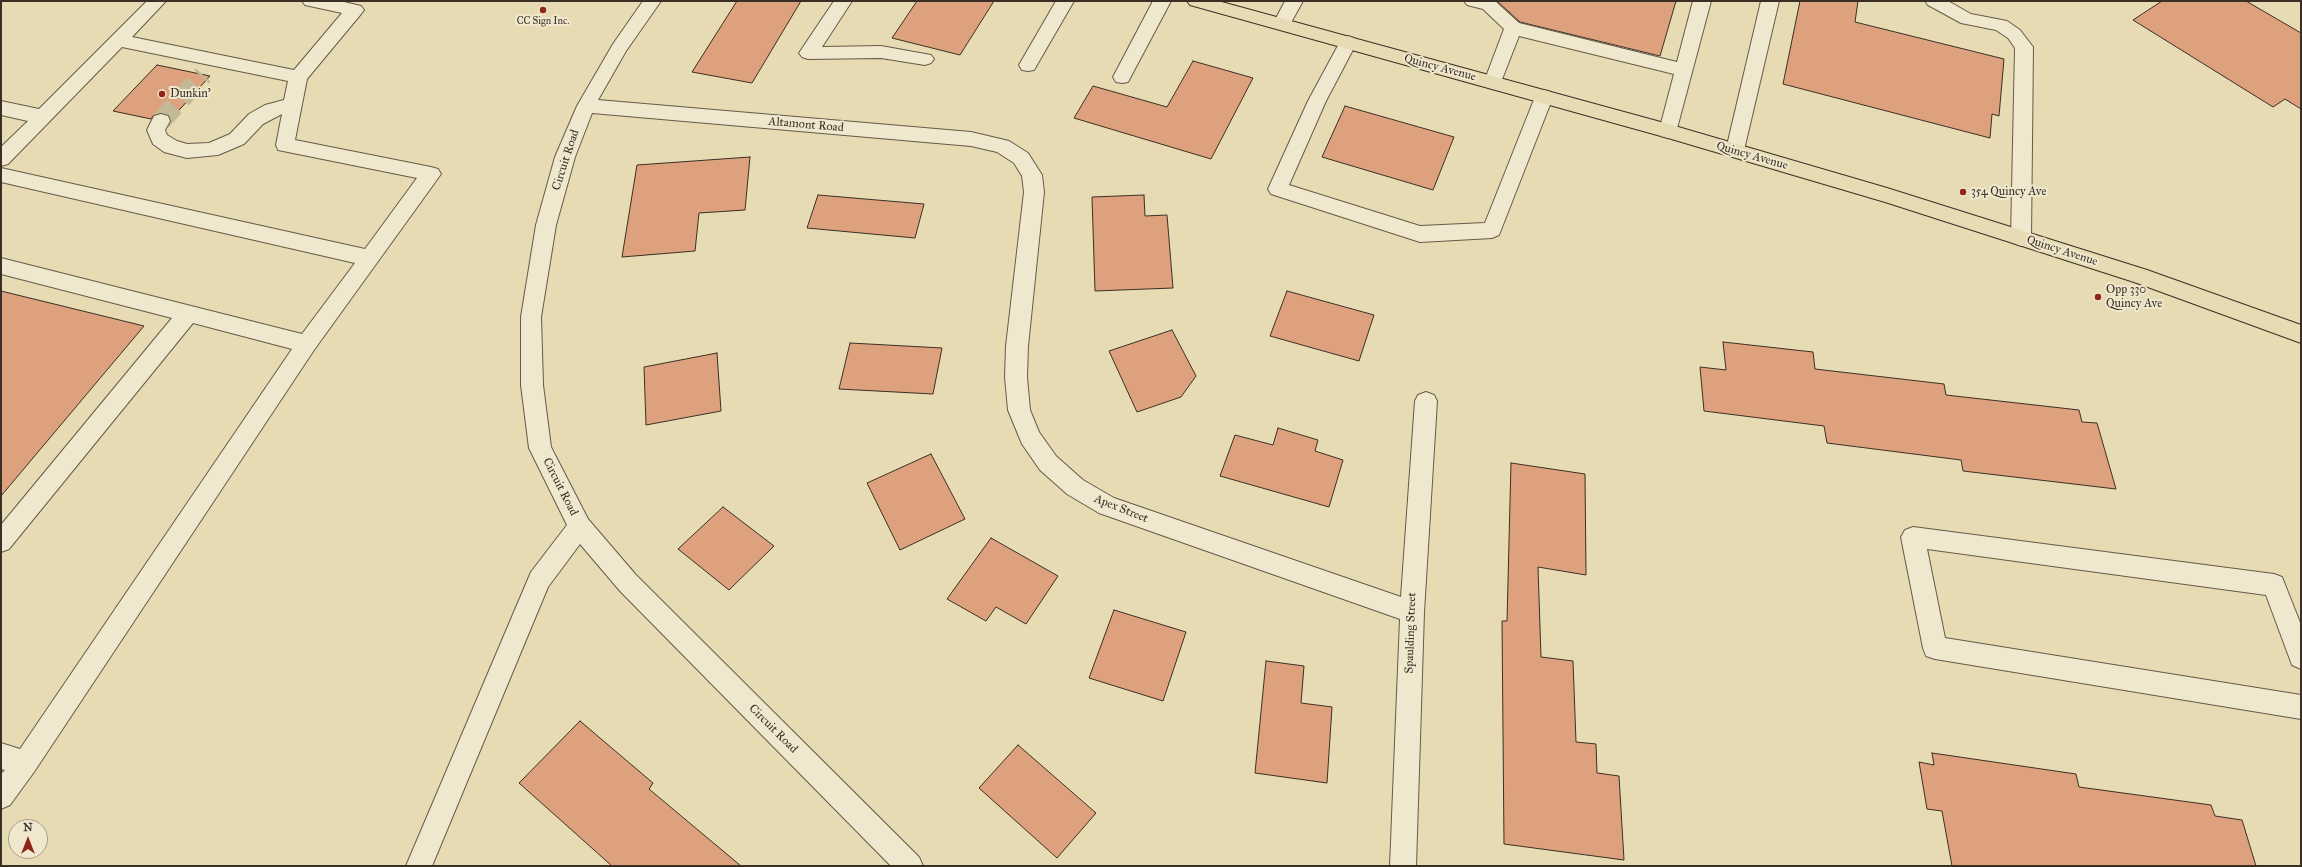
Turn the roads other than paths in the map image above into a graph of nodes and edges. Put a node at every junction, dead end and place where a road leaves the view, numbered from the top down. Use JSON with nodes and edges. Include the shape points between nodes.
{"nodes":[{"id":1,"x":157,"y":1,"type":"edge"},
{"id":2,"x":310,"y":1,"type":"edge"},
{"id":3,"x":652,"y":1,"type":"edge"},
{"id":4,"x":843,"y":1,"type":"edge"},
{"id":5,"x":1065,"y":1,"type":"edge"},
{"id":6,"x":1162,"y":1,"type":"edge"},
{"id":7,"x":1196,"y":1,"type":"edge"},
{"id":8,"x":1294,"y":1,"type":"edge"},
{"id":9,"x":1473,"y":1,"type":"edge"},
{"id":10,"x":1702,"y":1,"type":"edge"},
{"id":11,"x":1770,"y":1,"type":"edge"},
{"id":12,"x":1934,"y":1,"type":"edge"},
{"id":13,"x":1282,"y":24,"type":"junction"},
{"id":14,"x":1513,"y":28,"type":"junction"},
{"id":15,"x":119,"y":40,"type":"junction"},
{"id":16,"x":1348,"y":42,"type":"junction"},
{"id":17,"x":925,"y":59,"type":"dead end"},
{"id":18,"x":217,"y":60,"type":"junction"},
{"id":19,"x":1028,"y":65,"type":"dead end"},
{"id":20,"x":1684,"y":70,"type":"junction"},
{"id":21,"x":203,"y":75,"type":"tunnel mouth"},
{"id":22,"x":298,"y":77,"type":"junction"},
{"id":23,"x":1122,"y":77,"type":"dead end"},
{"id":24,"x":1493,"y":82,"type":"junction"},
{"id":25,"x":1544,"y":97,"type":"junction"},
{"id":26,"x":292,"y":104,"type":"junction"},
{"id":27,"x":586,"y":106,"type":"junction"},
{"id":28,"x":1,"y":108,"type":"edge"},
{"id":29,"x":42,"y":117,"type":"junction"},
{"id":30,"x":161,"y":121,"type":"tunnel mouth"},
{"id":31,"x":1668,"y":131,"type":"junction"},
{"id":32,"x":1735,"y":150,"type":"junction"},
{"id":33,"x":1021,"y":158,"type":"joint"},
{"id":34,"x":1,"y":159,"type":"edge"},
{"id":35,"x":1,"y":175,"type":"edge"},
{"id":36,"x":2021,"y":238,"type":"junction"},
{"id":37,"x":370,"y":258,"type":"junction"},
{"id":38,"x":1,"y":266,"type":"edge"},
{"id":39,"x":188,"y":314,"type":"junction"},
{"id":40,"x":2301,"y":334,"type":"edge"},
{"id":41,"x":307,"y":344,"type":"junction"},
{"id":42,"x":1426,"y":401,"type":"dead end"},
{"id":43,"x":580,"y":526,"type":"junction"},
{"id":44,"x":1,"y":542,"type":"edge"},
{"id":45,"x":1412,"y":612,"type":"junction"},
{"id":46,"x":2301,"y":657,"type":"edge"},
{"id":47,"x":2301,"y":707,"type":"edge"},
{"id":48,"x":1,"y":756,"type":"edge"},
{"id":49,"x":25,"y":763,"type":"junction"},
{"id":50,"x":1,"y":796,"type":"edge"},
{"id":51,"x":419,"y":866,"type":"edge"},
{"id":52,"x":910,"y":866,"type":"edge"},
{"id":53,"x":1403,"y":866,"type":"edge"}],
"edges":[{"from":1,"to":15,"type":"street"},
{"from":2,"to":22,"type":"street","via":[[355,10]]},
{"from":3,"to":27,"type":"street","name":"Circuit Road","via":[[619,48]]},
{"from":4,"to":17,"type":"street","via":[[808,53],[881,52]]},
{"from":5,"to":19,"type":"street"},
{"from":6,"to":23,"type":"street"},
{"from":7,"to":13,"type":"main road","name":"Quincy Avenue"},
{"from":8,"to":13,"type":"street"},
{"from":9,"to":14,"type":"street","via":[[1489,5]]},
{"from":10,"to":20,"type":"street"},
{"from":11,"to":32,"type":"street"},
{"from":12,"to":36,"type":"street","via":[[1967,19],[2001,25],[2014,34],[2024,47]]},
{"from":13,"to":16,"type":"main road","name":"Quincy Avenue"},
{"from":14,"to":20,"type":"street"},
{"from":14,"to":24,"type":"street"},
{"from":15,"to":18,"type":"street"},
{"from":15,"to":29,"type":"street"},
{"from":16,"to":24,"type":"main road","name":"Quincy Avenue"},
{"from":16,"to":25,"type":"street","via":[[1317,101],[1278,189],[1420,234],[1492,230]]},
{"from":18,"to":21,"type":"street"},
{"from":18,"to":22,"type":"street"},
{"from":20,"to":31,"type":"street"},
{"from":22,"to":26,"type":"street"},
{"from":24,"to":25,"type":"main road","name":"Quincy Avenue"},
{"from":25,"to":31,"type":"main road","name":"Quincy Avenue"},
{"from":26,"to":30,"type":"street","via":[[272,110],[256,119],[237,139],[211,150],[187,151],[170,147],[160,139],[156,130]]},
{"from":26,"to":37,"type":"street","via":[[285,145],[431,174]]},
{"from":27,"to":33,"type":"street","name":"Altamont Road","via":[[971,139],[1002,146]]},
{"from":27,"to":43,"type":"street","name":"Circuit Road","via":[[565,157],[546,225],[531,317],[532,385],[540,448]]},
{"from":28,"to":29,"type":"street"},
{"from":29,"to":34,"type":"street"},
{"from":31,"to":32,"type":"main road","name":"Quincy Avenue"},
{"from":32,"to":36,"type":"main road","name":"Quincy Avenue"},
{"from":33,"to":45,"type":"street","name":"Apex Street","via":[[1032,175],[1034,192],[1017,346],[1016,377],[1019,410],[1030,437],[1048,463],[1074,487],[1107,506]]},
{"from":35,"to":37,"type":"street"},
{"from":36,"to":40,"type":"main road","name":"Quincy Avenue","via":[[2140,276]]},
{"from":37,"to":41,"type":"street"},
{"from":38,"to":39,"type":"street"},
{"from":39,"to":41,"type":"street"},
{"from":39,"to":44,"type":"street"},
{"from":41,"to":49,"type":"street"},
{"from":42,"to":45,"type":"street","name":"Spaulding Street"},
{"from":43,"to":51,"type":"street","via":[[539,580]]},
{"from":43,"to":52,"type":"street","name":"Circuit Road","via":[[628,583]]},
{"from":45,"to":53,"type":"street","name":"Spaulding Street"},
{"from":46,"to":47,"type":"street","via":[[2274,585],[1913,537],[1935,648]]},
{"from":48,"to":49,"type":"street"},
{"from":49,"to":50,"type":"street"}]}
